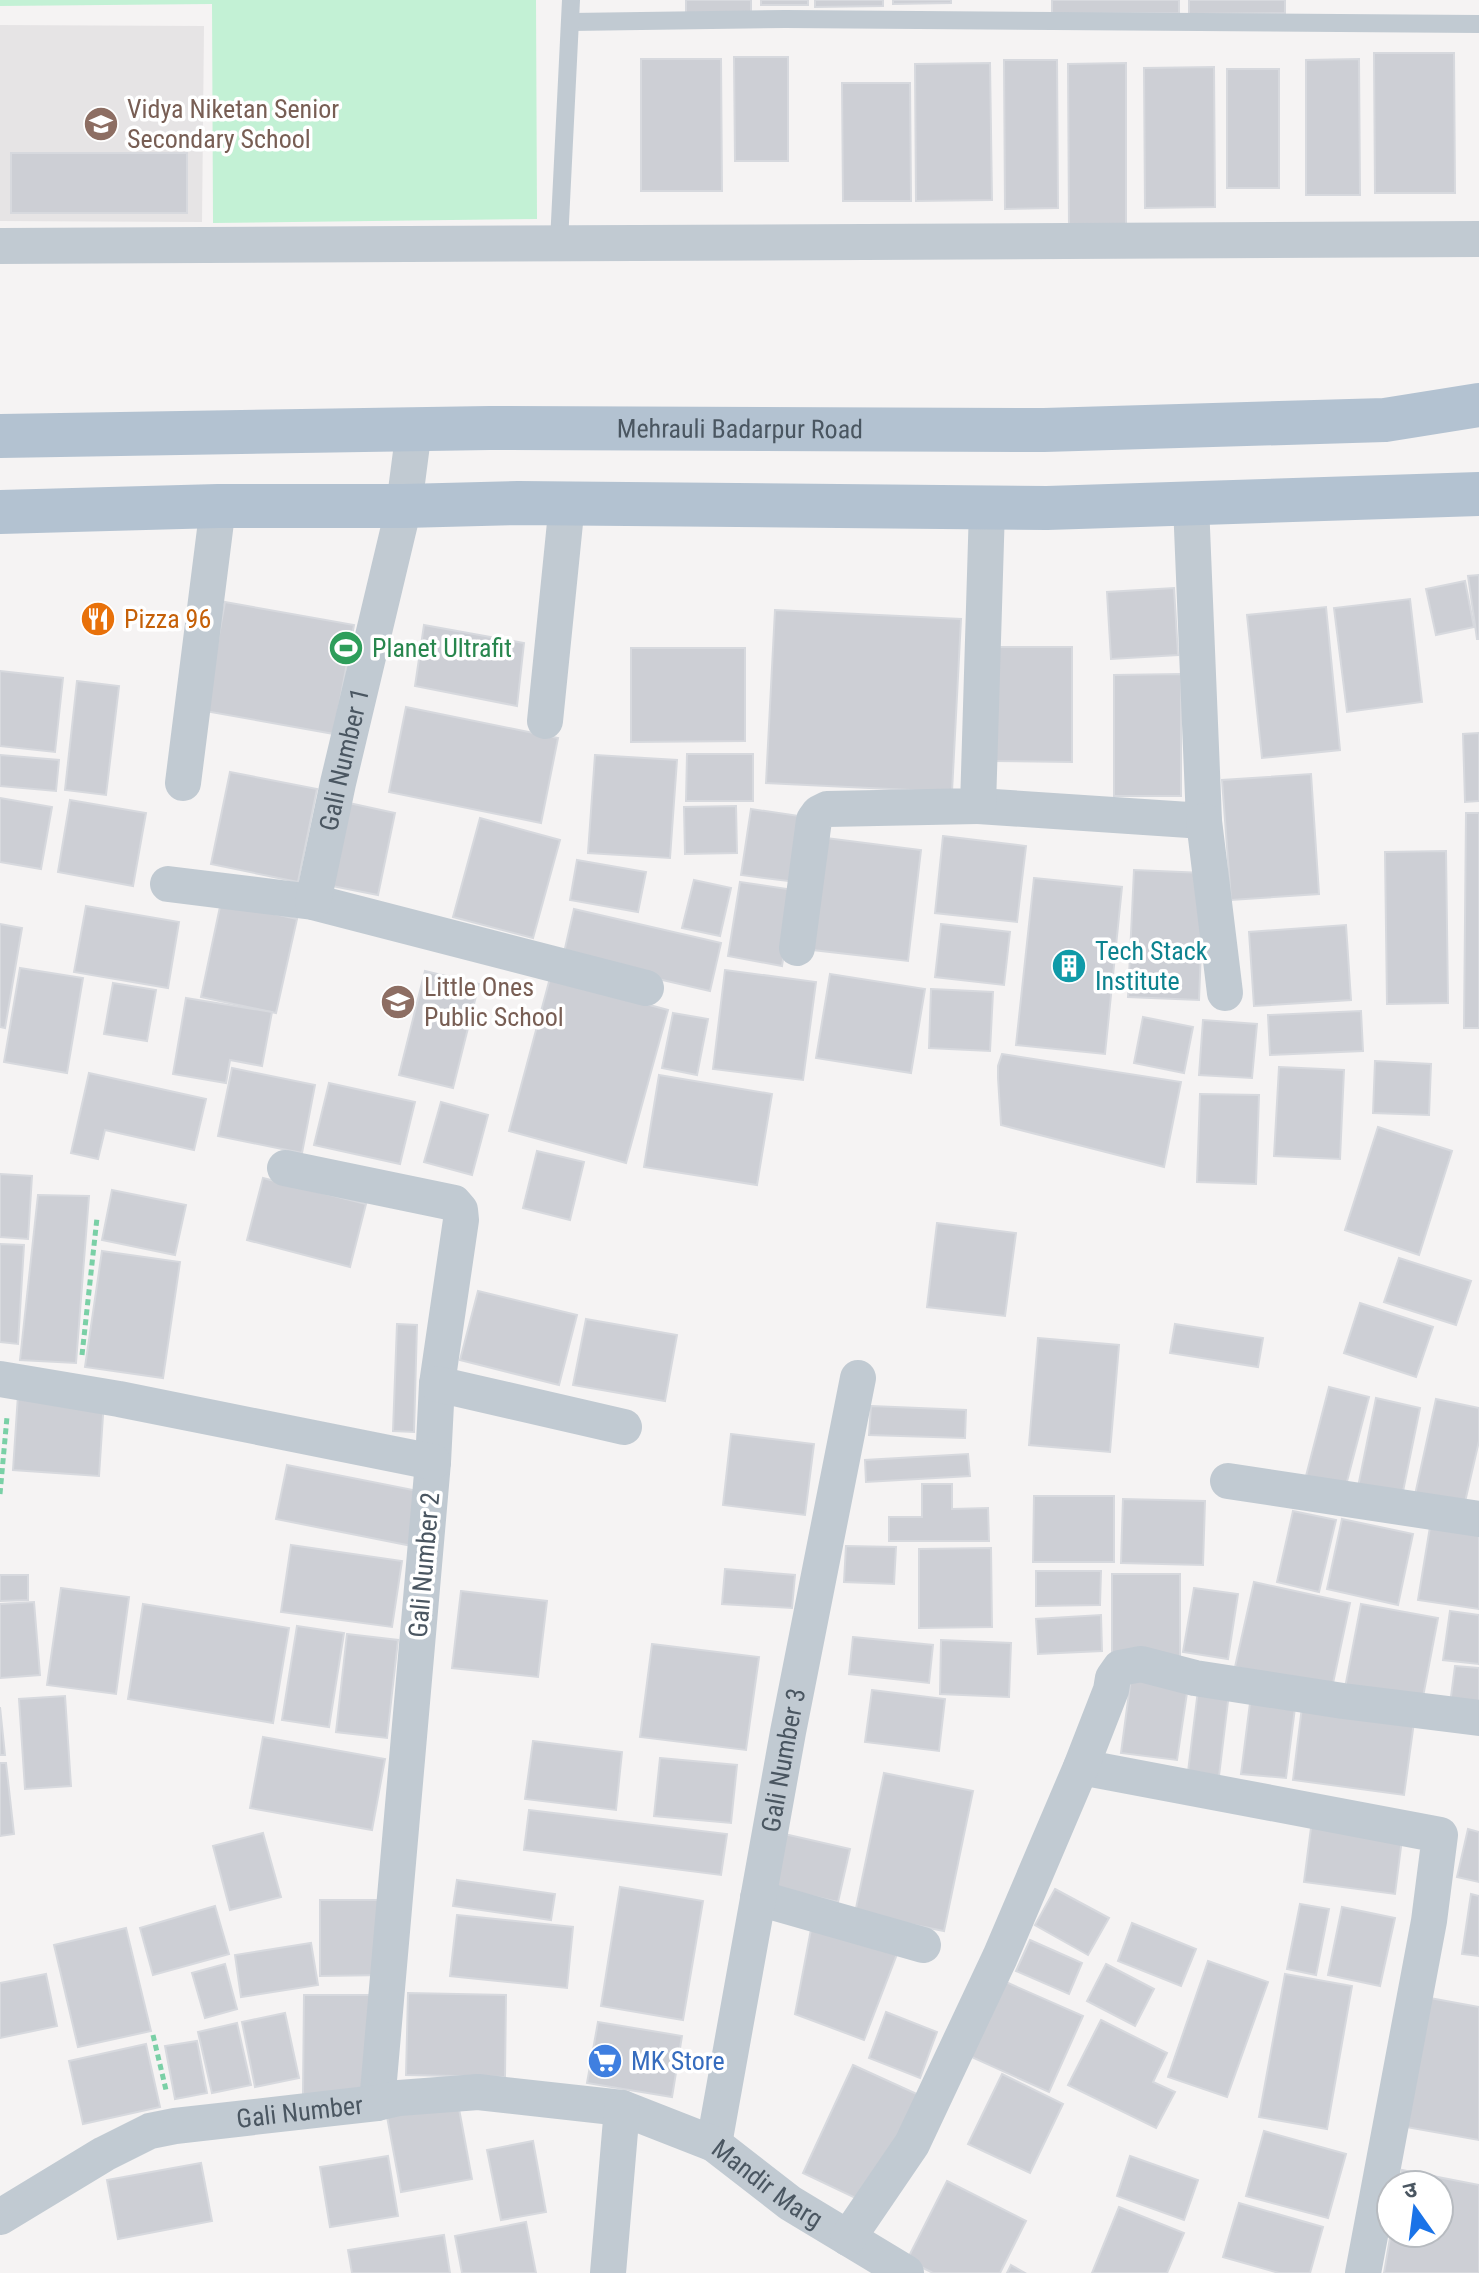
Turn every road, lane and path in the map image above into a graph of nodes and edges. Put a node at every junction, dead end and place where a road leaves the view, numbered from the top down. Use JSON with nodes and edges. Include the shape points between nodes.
{"nodes":[{"id":1,"x":571,"y":0,"type":"edge"},
{"id":2,"x":571,"y":22,"type":"junction"},
{"id":3,"x":1479,"y":24,"type":"edge"},
{"id":4,"x":1479,"y":239,"type":"edge"},
{"id":5,"x":559,"y":242,"type":"junction"},
{"id":6,"x":0,"y":246,"type":"edge"},
{"id":7,"x":1479,"y":405,"type":"edge"},
{"id":8,"x":414,"y":429,"type":"junction"},
{"id":9,"x":0,"y":436,"type":"edge"},
{"id":10,"x":1479,"y":494,"type":"edge"},
{"id":11,"x":567,"y":503,"type":"junction"},
{"id":12,"x":1191,"y":504,"type":"junction"},
{"id":13,"x":218,"y":506,"type":"junction"},
{"id":14,"x":404,"y":506,"type":"junction"},
{"id":15,"x":987,"y":508,"type":"junction"},
{"id":16,"x":0,"y":512,"type":"edge"},
{"id":17,"x":545,"y":721,"type":"dead end"},
{"id":18,"x":183,"y":783,"type":"dead end"},
{"id":19,"x":978,"y":806,"type":"junction"},
{"id":20,"x":1204,"y":821,"type":"junction"},
{"id":21,"x":168,"y":884,"type":"dead end"},
{"id":22,"x":313,"y":902,"type":"junction"},
{"id":23,"x":797,"y":948,"type":"dead end"},
{"id":24,"x":646,"y":988,"type":"dead end"},
{"id":25,"x":1225,"y":993,"type":"dead end"},
{"id":26,"x":285,"y":1168,"type":"dead end"},
{"id":27,"x":97,"y":1218,"type":"dead end"},
{"id":28,"x":858,"y":1378,"type":"dead end"},
{"id":29,"x":5,"y":1380,"type":"edge"},
{"id":30,"x":437,"y":1384,"type":"junction"},
{"id":31,"x":78,"y":1392,"type":"junction"},
{"id":32,"x":624,"y":1427,"type":"dead end"},
{"id":33,"x":433,"y":1462,"type":"junction"},
{"id":34,"x":1228,"y":1481,"type":"dead end"},
{"id":35,"x":0,"y":1494,"type":"edge"},
{"id":36,"x":1479,"y":1519,"type":"edge"},
{"id":37,"x":1479,"y":1718,"type":"edge"},
{"id":38,"x":1081,"y":1767,"type":"junction"},
{"id":39,"x":758,"y":1898,"type":"junction"},
{"id":40,"x":923,"y":1945,"type":"dead end"},
{"id":41,"x":153,"y":2035,"type":"dead end"},
{"id":42,"x":377,"y":2103,"type":"junction"},
{"id":43,"x":622,"y":2108,"type":"junction"},
{"id":44,"x":175,"y":2126,"type":"junction"},
{"id":45,"x":714,"y":2144,"type":"junction"},
{"id":46,"x":0,"y":2217,"type":"edge"},
{"id":47,"x":848,"y":2238,"type":"junction"},
{"id":48,"x":608,"y":2273,"type":"edge"},
{"id":49,"x":906,"y":2273,"type":"edge"},
{"id":50,"x":1363,"y":2273,"type":"edge"}],
"edges":[{"from":1,"to":2,"type":"lane"},
{"from":2,"to":3,"type":"lane"},
{"from":2,"to":5,"type":"lane"},
{"from":4,"to":5,"type":"street"},
{"from":5,"to":6,"type":"street"},
{"from":7,"to":8,"type":"main road","name":"Mehrauli Badarpur Road","via":[[1385,420],[1044,430]]},
{"from":8,"to":9,"type":"main road","name":"Mehrauli Badarpur Road"},
{"from":8,"to":14,"type":"street","name":"Gali Number 1"},
{"from":10,"to":12,"type":"main road"},
{"from":11,"to":14,"type":"main road"},
{"from":11,"to":15,"type":"main road"},
{"from":11,"to":17,"type":"street"},
{"from":12,"to":15,"type":"main road"},
{"from":12,"to":20,"type":"street"},
{"from":13,"to":14,"type":"main road"},
{"from":13,"to":16,"type":"main road"},
{"from":13,"to":18,"type":"street"},
{"from":14,"to":22,"type":"street","name":"Gali Number 1"},
{"from":15,"to":19,"type":"street"},
{"from":19,"to":20,"type":"street"},
{"from":19,"to":23,"type":"street","via":[[819,813]]},
{"from":20,"to":25,"type":"street"},
{"from":21,"to":22,"type":"street"},
{"from":22,"to":24,"type":"street"},
{"from":26,"to":30,"type":"street","name":"Gali Number 2","via":[[454,1203],[460,1210]]},
{"from":27,"to":31,"type":"path"},
{"from":28,"to":39,"type":"street","name":"Gali Number 3"},
{"from":29,"to":31,"type":"street"},
{"from":29,"to":35,"type":"path"},
{"from":30,"to":32,"type":"street"},
{"from":30,"to":33,"type":"street","name":"Gali Number 2"},
{"from":31,"to":33,"type":"street"},
{"from":33,"to":42,"type":"street","name":"Gali Number 2"},
{"from":34,"to":36,"type":"street"},
{"from":37,"to":38,"type":"street","via":[[1195,1678],[1141,1664],[1120,1668],[1113,1678]]},
{"from":38,"to":47,"type":"street","via":[[912,2144]]},
{"from":38,"to":50,"type":"street","via":[[1440,1835],[1429,1921]]},
{"from":39,"to":40,"type":"street"},
{"from":39,"to":45,"type":"street","name":"Gali Number 3"},
{"from":41,"to":44,"type":"path"},
{"from":42,"to":43,"type":"street","name":"Gali Number","via":[[478,2092]]},
{"from":42,"to":44,"type":"street","name":"Gali Number"},
{"from":43,"to":45,"type":"street","name":"Mandir Marg"},
{"from":43,"to":48,"type":"street"},
{"from":44,"to":46,"type":"street","name":"Gali Number","via":[[150,2131],[104,2154]]},
{"from":45,"to":47,"type":"street","name":"Mandir Marg","via":[[790,2203]]},
{"from":47,"to":49,"type":"street","name":"Mandir Marg"}]}
